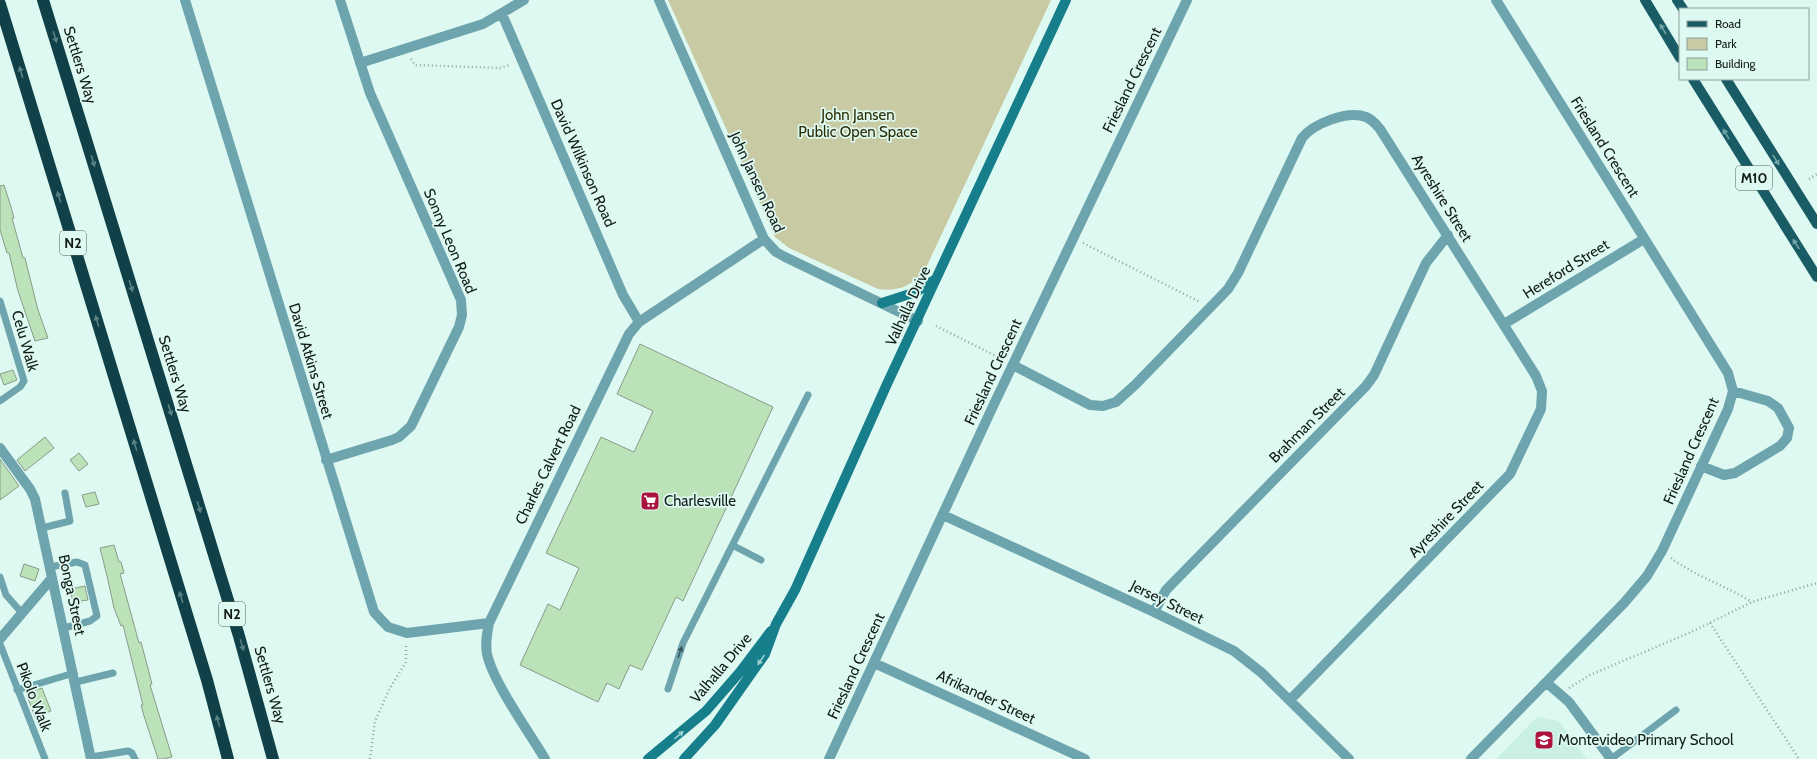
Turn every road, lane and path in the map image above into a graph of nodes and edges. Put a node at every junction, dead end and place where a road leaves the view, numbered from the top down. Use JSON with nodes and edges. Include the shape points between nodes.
{"nodes":[{"id":1,"x":43,"y":0,"type":"edge"},
{"id":2,"x":185,"y":0,"type":"edge"},
{"id":3,"x":340,"y":0,"type":"edge"},
{"id":4,"x":524,"y":0,"type":"edge"},
{"id":5,"x":659,"y":0,"type":"edge"},
{"id":6,"x":1066,"y":0,"type":"edge"},
{"id":7,"x":1188,"y":0,"type":"edge"},
{"id":8,"x":1496,"y":0,"type":"edge"},
{"id":9,"x":1645,"y":0,"type":"edge"},
{"id":10,"x":0,"y":4,"type":"edge"},
{"id":11,"x":502,"y":14,"type":"junction"},
{"id":12,"x":404,"y":49,"type":"junction"},
{"id":13,"x":1679,"y":56,"type":"edge"},
{"id":14,"x":523,"y":62,"type":"junction"},
{"id":15,"x":360,"y":63,"type":"junction"},
{"id":16,"x":1694,"y":80,"type":"edge"},
{"id":17,"x":1727,"y":80,"type":"edge"},
{"id":18,"x":1817,"y":174,"type":"edge"},
{"id":19,"x":1809,"y":179,"type":"dead end"},
{"id":20,"x":1817,"y":224,"type":"edge"},
{"id":21,"x":1448,"y":235,"type":"junction"},
{"id":22,"x":764,"y":239,"type":"junction"},
{"id":23,"x":1073,"y":239,"type":"junction"},
{"id":24,"x":1644,"y":239,"type":"junction"},
{"id":25,"x":1817,"y":277,"type":"edge"},
{"id":26,"x":938,"y":278,"type":"junction"},
{"id":27,"x":0,"y":301,"type":"edge"},
{"id":28,"x":882,"y":303,"type":"junction"},
{"id":29,"x":1211,"y":307,"type":"junction"},
{"id":30,"x":918,"y":321,"type":"junction"},
{"id":31,"x":639,"y":322,"type":"junction"},
{"id":32,"x":1504,"y":324,"type":"junction"},
{"id":33,"x":936,"y":326,"type":"dead end"},
{"id":34,"x":1013,"y":365,"type":"junction"},
{"id":35,"x":1733,"y":391,"type":"junction"},
{"id":36,"x":808,"y":395,"type":"dead end"},
{"id":37,"x":0,"y":401,"type":"edge"},
{"id":38,"x":0,"y":448,"type":"edge"},
{"id":39,"x":326,"y":460,"type":"junction"},
{"id":40,"x":1701,"y":466,"type":"junction"},
{"id":41,"x":65,"y":493,"type":"dead end"},
{"id":42,"x":943,"y":515,"type":"junction"},
{"id":43,"x":42,"y":528,"type":"junction"},
{"id":44,"x":734,"y":546,"type":"junction"},
{"id":45,"x":1662,"y":551,"type":"junction"},
{"id":46,"x":761,"y":560,"type":"dead end"},
{"id":47,"x":50,"y":567,"type":"junction"},
{"id":48,"x":0,"y":577,"type":"edge"},
{"id":49,"x":52,"y":578,"type":"junction"},
{"id":50,"x":1817,"y":583,"type":"edge"},
{"id":51,"x":1752,"y":602,"type":"junction"},
{"id":52,"x":1154,"y":612,"type":"junction"},
{"id":53,"x":22,"y":613,"type":"junction"},
{"id":54,"x":489,"y":623,"type":"junction"},
{"id":55,"x":1710,"y":623,"type":"junction"},
{"id":56,"x":776,"y":624,"type":"junction"},
{"id":57,"x":64,"y":628,"type":"junction"},
{"id":58,"x":407,"y":634,"type":"junction"},
{"id":59,"x":0,"y":639,"type":"edge"},
{"id":60,"x":0,"y":644,"type":"edge"},
{"id":61,"x":874,"y":663,"type":"junction"},
{"id":62,"x":112,"y":673,"type":"dead end"},
{"id":63,"x":75,"y":678,"type":"junction"},
{"id":64,"x":1547,"y":683,"type":"junction"},
{"id":65,"x":668,"y":689,"type":"dead end"},
{"id":66,"x":17,"y":690,"type":"junction"},
{"id":67,"x":1559,"y":694,"type":"junction"},
{"id":68,"x":1290,"y":700,"type":"junction"},
{"id":69,"x":1676,"y":710,"type":"dead end"},
{"id":70,"x":91,"y":758,"type":"edge"},
{"id":71,"x":45,"y":759,"type":"edge"},
{"id":72,"x":135,"y":759,"type":"edge"},
{"id":73,"x":228,"y":759,"type":"edge"},
{"id":74,"x":274,"y":759,"type":"edge"},
{"id":75,"x":370,"y":759,"type":"edge"},
{"id":76,"x":545,"y":759,"type":"edge"},
{"id":77,"x":648,"y":759,"type":"edge"},
{"id":78,"x":684,"y":759,"type":"edge"},
{"id":79,"x":829,"y":759,"type":"edge"},
{"id":80,"x":1084,"y":759,"type":"edge"},
{"id":81,"x":1349,"y":759,"type":"edge"},
{"id":82,"x":1471,"y":759,"type":"edge"},
{"id":83,"x":1611,"y":759,"type":"edge"},
{"id":84,"x":1799,"y":759,"type":"edge"}],
"edges":[{"from":1,"to":74,"type":"highway","name":"Settlers Way","number":"N2","one_way":true,"via":[[237,629]]},
{"from":2,"to":39,"type":"street","name":"David Atkins Street"},
{"from":3,"to":15,"type":"street","name":"Sonny Leon Road"},
{"from":4,"to":11,"type":"street"},
{"from":5,"to":22,"type":"street","name":"John Jansen Road"},
{"from":6,"to":26,"type":"main road","name":"Valhalla Drive"},
{"from":7,"to":23,"type":"street","name":"Friesland Crescent"},
{"from":8,"to":24,"type":"street","name":"Friesland Crescent"},
{"from":13,"to":9,"type":"main road","one_way":true},
{"from":73,"to":10,"type":"highway","number":"N2","one_way":true,"via":[[205,674]]},
{"from":11,"to":12,"type":"street","via":[[483,24]]},
{"from":11,"to":14,"type":"street","name":"David Wilkinson Road"},
{"from":12,"to":14,"type":"path","via":[[415,65],[500,68]]},
{"from":12,"to":15,"type":"street"},
{"from":14,"to":31,"type":"street","name":"David Wilkinson Road","via":[[623,295]]},
{"from":15,"to":39,"type":"street","name":"Sonny Leon Road","via":[[370,93],[461,300],[462,315],[459,327],[411,426],[392,440]]},
{"from":25,"to":16,"type":"main road","number":"M10","one_way":true},
{"from":17,"to":20,"type":"main road","number":"M10","one_way":true},
{"from":18,"to":19,"type":"path"},
{"from":21,"to":29,"type":"street","name":"Ayreshire Street","via":[[1380,129],[1366,117],[1349,115],[1315,125],[1302,138],[1238,273],[1228,289]]},
{"from":21,"to":32,"type":"street","name":"Ayreshire Street"},
{"from":21,"to":52,"type":"street","name":"Brahman Street","via":[[1426,263],[1374,375],[1366,386],[1166,590]]},
{"from":22,"to":28,"type":"street","name":"John Jansen Road","via":[[776,252],[785,257]]},
{"from":22,"to":31,"type":"street","name":"Charles Calvert Road"},
{"from":23,"to":29,"type":"path"},
{"from":23,"to":34,"type":"street","name":"Friesland Crescent"},
{"from":24,"to":32,"type":"street","name":"Hereford Street"},
{"from":24,"to":35,"type":"street","name":"Friesland Crescent","via":[[1728,372]]},
{"from":26,"to":28,"type":"main road","via":[[916,292]]},
{"from":26,"to":30,"type":"main road","name":"Valhalla Drive"},
{"from":27,"to":37,"type":"lane","name":"Celu Walk","via":[[24,382]]},
{"from":28,"to":30,"type":"street","name":"John Jansen Road"},
{"from":29,"to":34,"type":"street","name":"Ayreshire Street","via":[[1116,402],[1102,406],[1090,405]]},
{"from":30,"to":56,"type":"main road","name":"Valhalla Drive","via":[[795,590]]},
{"from":31,"to":54,"type":"street","name":"Charles Calvert Road","via":[[625,342]]},
{"from":32,"to":68,"type":"street","name":"Ayreshire Street","via":[[1536,376],[1542,391],[1541,408],[1510,474]]},
{"from":33,"to":34,"type":"path"},
{"from":34,"to":42,"type":"street","name":"Friesland Crescent"},
{"from":35,"to":40,"type":"street","name":"Friesland Crescent","via":[[1728,409]]},
{"from":35,"to":40,"type":"street","via":[[1768,401],[1778,408],[1787,423],[1787,438],[1780,446],[1735,473],[1724,475]]},
{"from":36,"to":44,"type":"lane"},
{"from":38,"to":43,"type":"street","name":"Bonga Street","via":[[30,489]]},
{"from":39,"to":58,"type":"street","name":"David Atkins Street","via":[[374,612],[388,627]]},
{"from":40,"to":45,"type":"street","name":"Friesland Crescent"},
{"from":41,"to":43,"type":"lane","via":[[70,521]]},
{"from":42,"to":52,"type":"street","name":"Jersey Street"},
{"from":42,"to":61,"type":"street","name":"Friesland Crescent"},
{"from":43,"to":47,"type":"street","name":"Bonga Street"},
{"from":44,"to":46,"type":"lane"},
{"from":65,"to":44,"type":"lane","one_way":true,"via":[[683,643]]},
{"from":45,"to":51,"type":"path","via":[[1680,564],[1730,588]]},
{"from":45,"to":64,"type":"street","name":"Friesland Crescent","via":[[1636,590]]},
{"from":47,"to":49,"type":"street","name":"Bonga Street"},
{"from":47,"to":57,"type":"lane","via":[[77,562],[85,565],[97,616],[90,621]]},
{"from":48,"to":53,"type":"lane","via":[[6,595]]},
{"from":49,"to":53,"type":"street"},
{"from":49,"to":57,"type":"street","name":"Bonga Street"},
{"from":50,"to":51,"type":"path"},
{"from":51,"to":55,"type":"path"},
{"from":52,"to":68,"type":"street","name":"Jersey Street","via":[[1234,651]]},
{"from":53,"to":59,"type":"street"},
{"from":54,"to":58,"type":"street","name":"David Atkins Street"},
{"from":54,"to":76,"type":"street","name":"Charles Calvert Road","via":[[486,648],[490,664]]},
{"from":55,"to":67,"type":"path","via":[[1590,675]]},
{"from":55,"to":84,"type":"path"},
{"from":77,"to":56,"type":"main road","name":"Valhalla Drive","one_way":true,"via":[[706,711],[740,672]]},
{"from":56,"to":78,"type":"main road","name":"Valhalla Drive","one_way":true,"via":[[766,654],[715,725]]},
{"from":57,"to":63,"type":"street","name":"Bonga Street"},
{"from":58,"to":75,"type":"path","via":[[406,662],[390,688],[375,721]]},
{"from":60,"to":66,"type":"lane","name":"Pikolo Walk"},
{"from":61,"to":79,"type":"street","name":"Friesland Crescent"},
{"from":61,"to":80,"type":"street","name":"Afrikander Street"},
{"from":62,"to":63,"type":"lane"},
{"from":63,"to":66,"type":"lane"},
{"from":63,"to":70,"type":"street","name":"Bonga Street"},
{"from":64,"to":67,"type":"street"},
{"from":64,"to":82,"type":"street","name":"Friesland Crescent"},
{"from":66,"to":71,"type":"lane","name":"Pikolo Walk"},
{"from":67,"to":83,"type":"street","via":[[1569,702]]},
{"from":68,"to":81,"type":"street","name":"Jersey Street"},
{"from":69,"to":83,"type":"lane"},
{"from":70,"to":72,"type":"lane","via":[[128,751]]}]}
